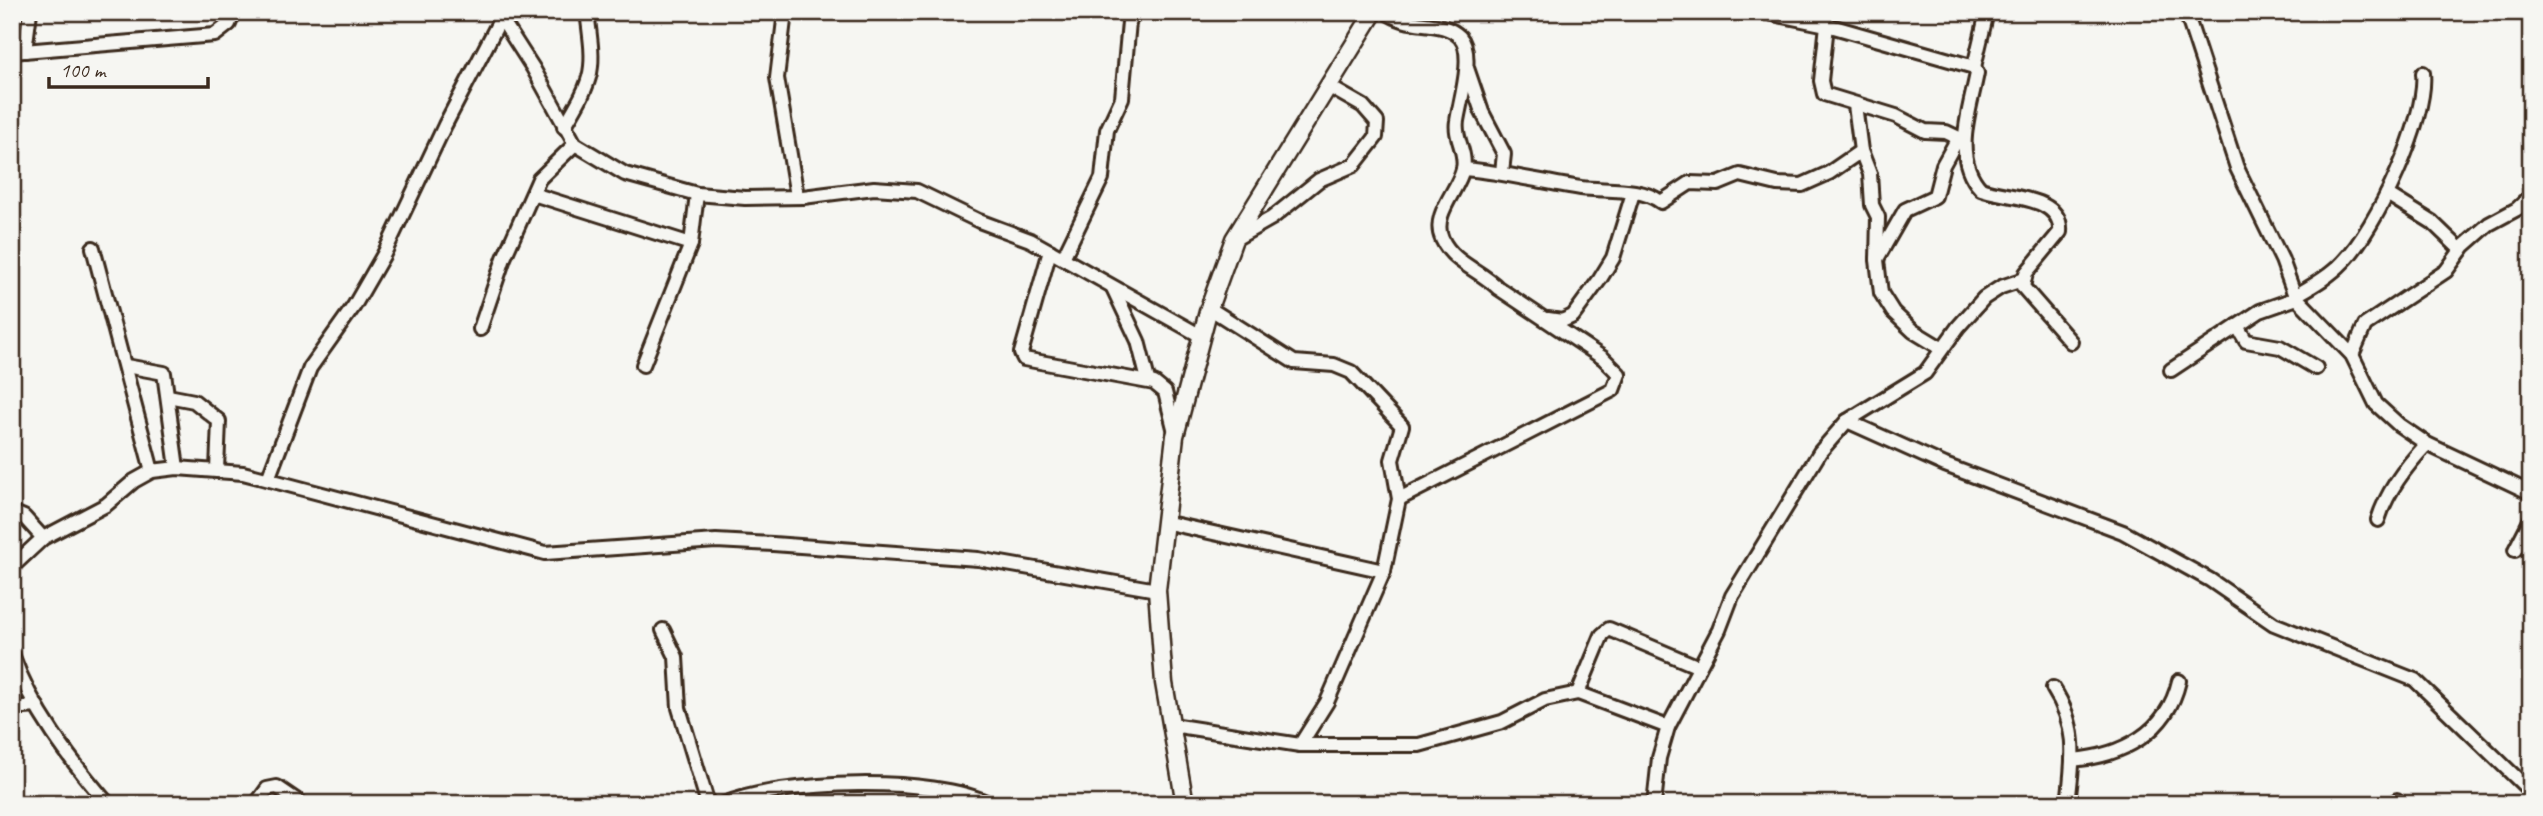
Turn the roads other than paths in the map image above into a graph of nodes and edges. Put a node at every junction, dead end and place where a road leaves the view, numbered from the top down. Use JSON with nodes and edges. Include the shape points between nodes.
{"nodes":[{"id":1,"x":30,"y":12,"type":"edge"},
{"id":2,"x":234,"y":12,"type":"edge"},
{"id":3,"x":587,"y":12,"type":"edge"},
{"id":4,"x":785,"y":12,"type":"edge"},
{"id":5,"x":1135,"y":12,"type":"edge"},
{"id":6,"x":1374,"y":12,"type":"edge"},
{"id":7,"x":1385,"y":12,"type":"edge"},
{"id":8,"x":1763,"y":12,"type":"edge"},
{"id":9,"x":1987,"y":12,"type":"edge"},
{"id":10,"x":2186,"y":12,"type":"edge"},
{"id":11,"x":499,"y":15,"type":"edge"},
{"id":12,"x":1827,"y":25,"type":"junction"},
{"id":13,"x":19,"y":52,"type":"edge"},
{"id":14,"x":1466,"y":65,"type":"junction"},
{"id":15,"x":1975,"y":66,"type":"junction"},
{"id":16,"x":2423,"y":73,"type":"dead end"},
{"id":17,"x":1328,"y":86,"type":"junction"},
{"id":18,"x":1856,"y":105,"type":"junction"},
{"id":19,"x":564,"y":127,"type":"junction"},
{"id":20,"x":1960,"y":139,"type":"junction"},
{"id":21,"x":575,"y":144,"type":"junction"},
{"id":22,"x":1861,"y":151,"type":"junction"},
{"id":23,"x":1463,"y":169,"type":"junction"},
{"id":24,"x":1502,"y":172,"type":"junction"},
{"id":25,"x":533,"y":194,"type":"junction"},
{"id":26,"x":697,"y":194,"type":"junction"},
{"id":27,"x":1633,"y":194,"type":"junction"},
{"id":28,"x":2387,"y":194,"type":"junction"},
{"id":29,"x":797,"y":196,"type":"junction"},
{"id":30,"x":2531,"y":196,"type":"edge"},
{"id":31,"x":1234,"y":239,"type":"junction"},
{"id":32,"x":691,"y":244,"type":"junction"},
{"id":33,"x":93,"y":248,"type":"dead end"},
{"id":34,"x":2461,"y":250,"type":"junction"},
{"id":35,"x":1050,"y":251,"type":"junction"},
{"id":36,"x":1063,"y":258,"type":"junction"},
{"id":37,"x":1877,"y":260,"type":"junction"},
{"id":38,"x":2022,"y":280,"type":"junction"},
{"id":39,"x":1113,"y":288,"type":"junction"},
{"id":40,"x":2296,"y":297,"type":"junction"},
{"id":41,"x":1209,"y":308,"type":"junction"},
{"id":42,"x":1547,"y":319,"type":"junction"},
{"id":43,"x":2237,"y":326,"type":"junction"},
{"id":44,"x":480,"y":329,"type":"dead end"},
{"id":45,"x":1201,"y":336,"type":"junction"},
{"id":46,"x":2071,"y":342,"type":"dead end"},
{"id":47,"x":1941,"y":348,"type":"junction"},
{"id":48,"x":2351,"y":355,"type":"junction"},
{"id":49,"x":643,"y":365,"type":"dead end"},
{"id":50,"x":126,"y":366,"type":"junction"},
{"id":51,"x":2316,"y":368,"type":"dead end"},
{"id":52,"x":2171,"y":370,"type":"dead end"},
{"id":53,"x":1148,"y":380,"type":"junction"},
{"id":54,"x":168,"y":396,"type":"junction"},
{"id":55,"x":1847,"y":421,"type":"junction"},
{"id":56,"x":1175,"y":436,"type":"junction"},
{"id":57,"x":2427,"y":444,"type":"junction"},
{"id":58,"x":177,"y":468,"type":"junction"},
{"id":59,"x":217,"y":469,"type":"junction"},
{"id":60,"x":152,"y":471,"type":"junction"},
{"id":61,"x":268,"y":479,"type":"junction"},
{"id":62,"x":2531,"y":493,"type":"edge"},
{"id":63,"x":1399,"y":499,"type":"junction"},
{"id":64,"x":12,"y":512,"type":"edge"},
{"id":65,"x":2531,"y":519,"type":"edge"},
{"id":66,"x":2378,"y":520,"type":"dead end"},
{"id":67,"x":1164,"y":522,"type":"junction"},
{"id":68,"x":43,"y":538,"type":"junction"},
{"id":69,"x":2515,"y":550,"type":"dead end"},
{"id":70,"x":12,"y":567,"type":"edge"},
{"id":71,"x":1384,"y":572,"type":"junction"},
{"id":72,"x":1157,"y":590,"type":"junction"},
{"id":73,"x":663,"y":630,"type":"dead end"},
{"id":74,"x":12,"y":654,"type":"edge"},
{"id":75,"x":1699,"y":667,"type":"junction"},
{"id":76,"x":2179,"y":681,"type":"dead end"},
{"id":77,"x":2053,"y":688,"type":"dead end"},
{"id":78,"x":1578,"y":693,"type":"junction"},
{"id":79,"x":37,"y":706,"type":"junction"},
{"id":80,"x":12,"y":708,"type":"edge"},
{"id":81,"x":1172,"y":725,"type":"junction"},
{"id":82,"x":1668,"y":727,"type":"junction"},
{"id":83,"x":1300,"y":745,"type":"junction"},
{"id":84,"x":2072,"y":761,"type":"junction"},
{"id":85,"x":2531,"y":792,"type":"edge"},
{"id":86,"x":766,"y":797,"type":"edge"},
{"id":87,"x":108,"y":804,"type":"edge"},
{"id":88,"x":256,"y":804,"type":"edge"},
{"id":89,"x":302,"y":804,"type":"edge"},
{"id":90,"x":708,"y":804,"type":"edge"},
{"id":91,"x":724,"y":804,"type":"edge"},
{"id":92,"x":989,"y":804,"type":"edge"},
{"id":93,"x":1185,"y":804,"type":"edge"},
{"id":94,"x":1654,"y":804,"type":"edge"},
{"id":95,"x":2068,"y":804,"type":"edge"}],
"edges":[{"from":1,"to":13,"type":"street"},
{"from":2,"to":13,"type":"street","via":[[229,24],[215,36]]},
{"from":3,"to":19,"type":"street","via":[[592,74]]},
{"from":4,"to":29,"type":"street","via":[[776,78]]},
{"from":5,"to":36,"type":"street","via":[[1129,22],[1122,98],[1105,139],[1102,178]]},
{"from":6,"to":17,"type":"street"},
{"from":7,"to":14,"type":"street","via":[[1407,24],[1456,33],[1463,41]]},
{"from":8,"to":12,"type":"street"},
{"from":9,"to":15,"type":"street"},
{"from":10,"to":40,"type":"street","via":[[2237,168]]},
{"from":11,"to":19,"type":"street"},
{"from":11,"to":61,"type":"street","via":[[384,254],[310,369]]},
{"from":12,"to":15,"type":"street"},
{"from":12,"to":18,"type":"street","via":[[1822,90],[1828,98]]},
{"from":14,"to":23,"type":"street","via":[[1456,126]]},
{"from":14,"to":24,"type":"street","via":[[1482,112],[1504,154]]},
{"from":15,"to":20,"type":"street"},
{"from":16,"to":28,"type":"street","via":[[2423,99]]},
{"from":17,"to":31,"type":"street"},
{"from":17,"to":31,"type":"street","via":[[1363,106],[1377,122],[1376,137],[1354,165],[1319,180],[1272,218]]},
{"from":18,"to":20,"type":"street"},
{"from":18,"to":22,"type":"street"},
{"from":19,"to":21,"type":"street"},
{"from":20,"to":37,"type":"street","via":[[1942,165],[1935,196],[1905,210]]},
{"from":20,"to":38,"type":"street","via":[[1981,189],[2039,203],[2059,222],[2056,239]]},
{"from":21,"to":25,"type":"street","via":[[539,179]]},
{"from":21,"to":26,"type":"street","via":[[625,174]]},
{"from":22,"to":27,"type":"street","via":[[1802,185],[1740,175],[1718,184],[1690,183],[1661,202]]},
{"from":22,"to":37,"type":"street","via":[[1870,174],[1872,205],[1878,212]]},
{"from":23,"to":24,"type":"street"},
{"from":23,"to":42,"type":"street","via":[[1440,221],[1443,241],[1459,262],[1484,274]]},
{"from":24,"to":27,"type":"street"},
{"from":25,"to":32,"type":"street"},
{"from":25,"to":44,"type":"street","via":[[504,258]]},
{"from":26,"to":29,"type":"street"},
{"from":26,"to":32,"type":"street"},
{"from":27,"to":42,"type":"street","via":[[1613,258],[1600,279],[1573,316],[1562,321]]},
{"from":28,"to":34,"type":"street","via":[[2432,222]]},
{"from":28,"to":40,"type":"street","via":[[2346,260]]},
{"from":29,"to":35,"type":"street","via":[[904,188]]},
{"from":30,"to":34,"type":"street"},
{"from":31,"to":41,"type":"street"},
{"from":32,"to":49,"type":"street"},
{"from":33,"to":50,"type":"street"},
{"from":34,"to":48,"type":"street","via":[[2446,271],[2365,325]]},
{"from":35,"to":36,"type":"street"},
{"from":35,"to":53,"type":"street","via":[[1021,353],[1024,359]]},
{"from":36,"to":39,"type":"street"},
{"from":37,"to":47,"type":"street","via":[[1881,293],[1893,312]]},
{"from":38,"to":46,"type":"street","via":[[2031,298]]},
{"from":38,"to":47,"type":"street","via":[[1984,298]]},
{"from":39,"to":45,"type":"street"},
{"from":39,"to":53,"type":"street","via":[[1138,341]]},
{"from":40,"to":43,"type":"street"},
{"from":40,"to":48,"type":"street"},
{"from":41,"to":45,"type":"street"},
{"from":41,"to":63,"type":"street","via":[[1294,362],[1334,365],[1351,372],[1402,426],[1392,460]]},
{"from":42,"to":63,"type":"street","via":[[1615,367],[1619,374],[1613,390]]},
{"from":43,"to":51,"type":"street","via":[[2246,341],[2280,347]]},
{"from":43,"to":52,"type":"street"},
{"from":45,"to":56,"type":"street"},
{"from":47,"to":55,"type":"street","via":[[1926,373]]},
{"from":48,"to":57,"type":"street","via":[[2376,404]]},
{"from":50,"to":54,"type":"street","via":[[162,370]]},
{"from":50,"to":60,"type":"street"},
{"from":53,"to":56,"type":"street","via":[[1166,392]]},
{"from":54,"to":58,"type":"street"},
{"from":54,"to":59,"type":"street","via":[[194,401],[219,421]]},
{"from":55,"to":75,"type":"street","via":[[1820,452],[1732,596]]},
{"from":55,"to":85,"type":"street","via":[[1945,465],[2123,532],[2210,580],[2274,624],[2415,680]]},
{"from":56,"to":67,"type":"street"},
{"from":57,"to":62,"type":"street"},
{"from":57,"to":66,"type":"street","via":[[2402,472]]},
{"from":58,"to":59,"type":"street"},
{"from":58,"to":60,"type":"street"},
{"from":59,"to":61,"type":"street"},
{"from":60,"to":68,"type":"street","via":[[106,505]]},
{"from":61,"to":72,"type":"street","via":[[545,553],[716,541],[773,544],[978,559]]},
{"from":63,"to":71,"type":"street"},
{"from":64,"to":68,"type":"street","via":[[24,517]]},
{"from":65,"to":69,"type":"street"},
{"from":67,"to":71,"type":"street"},
{"from":67,"to":72,"type":"street"},
{"from":68,"to":70,"type":"street"},
{"from":71,"to":83,"type":"street","via":[[1326,702]]},
{"from":72,"to":81,"type":"street"},
{"from":73,"to":90,"type":"street","via":[[676,657],[679,708]]},
{"from":74,"to":79,"type":"street"},
{"from":75,"to":78,"type":"street","via":[[1609,629],[1602,635]]},
{"from":75,"to":82,"type":"street"},
{"from":76,"to":84,"type":"street","via":[[2168,712],[2149,733],[2102,756]]},
{"from":77,"to":84,"type":"street","via":[[2067,710]]},
{"from":78,"to":82,"type":"street"},
{"from":78,"to":83,"type":"street","via":[[1545,700],[1503,722],[1443,741]]},
{"from":79,"to":80,"type":"street"},
{"from":79,"to":87,"type":"street"},
{"from":81,"to":83,"type":"street"},
{"from":81,"to":93,"type":"street"},
{"from":82,"to":94,"type":"street"},
{"from":84,"to":95,"type":"street"},
{"from":86,"to":91,"type":"street"},
{"from":86,"to":92,"type":"street","via":[[927,786]]},
{"from":88,"to":89,"type":"street","via":[[267,789],[276,787]]}]}
